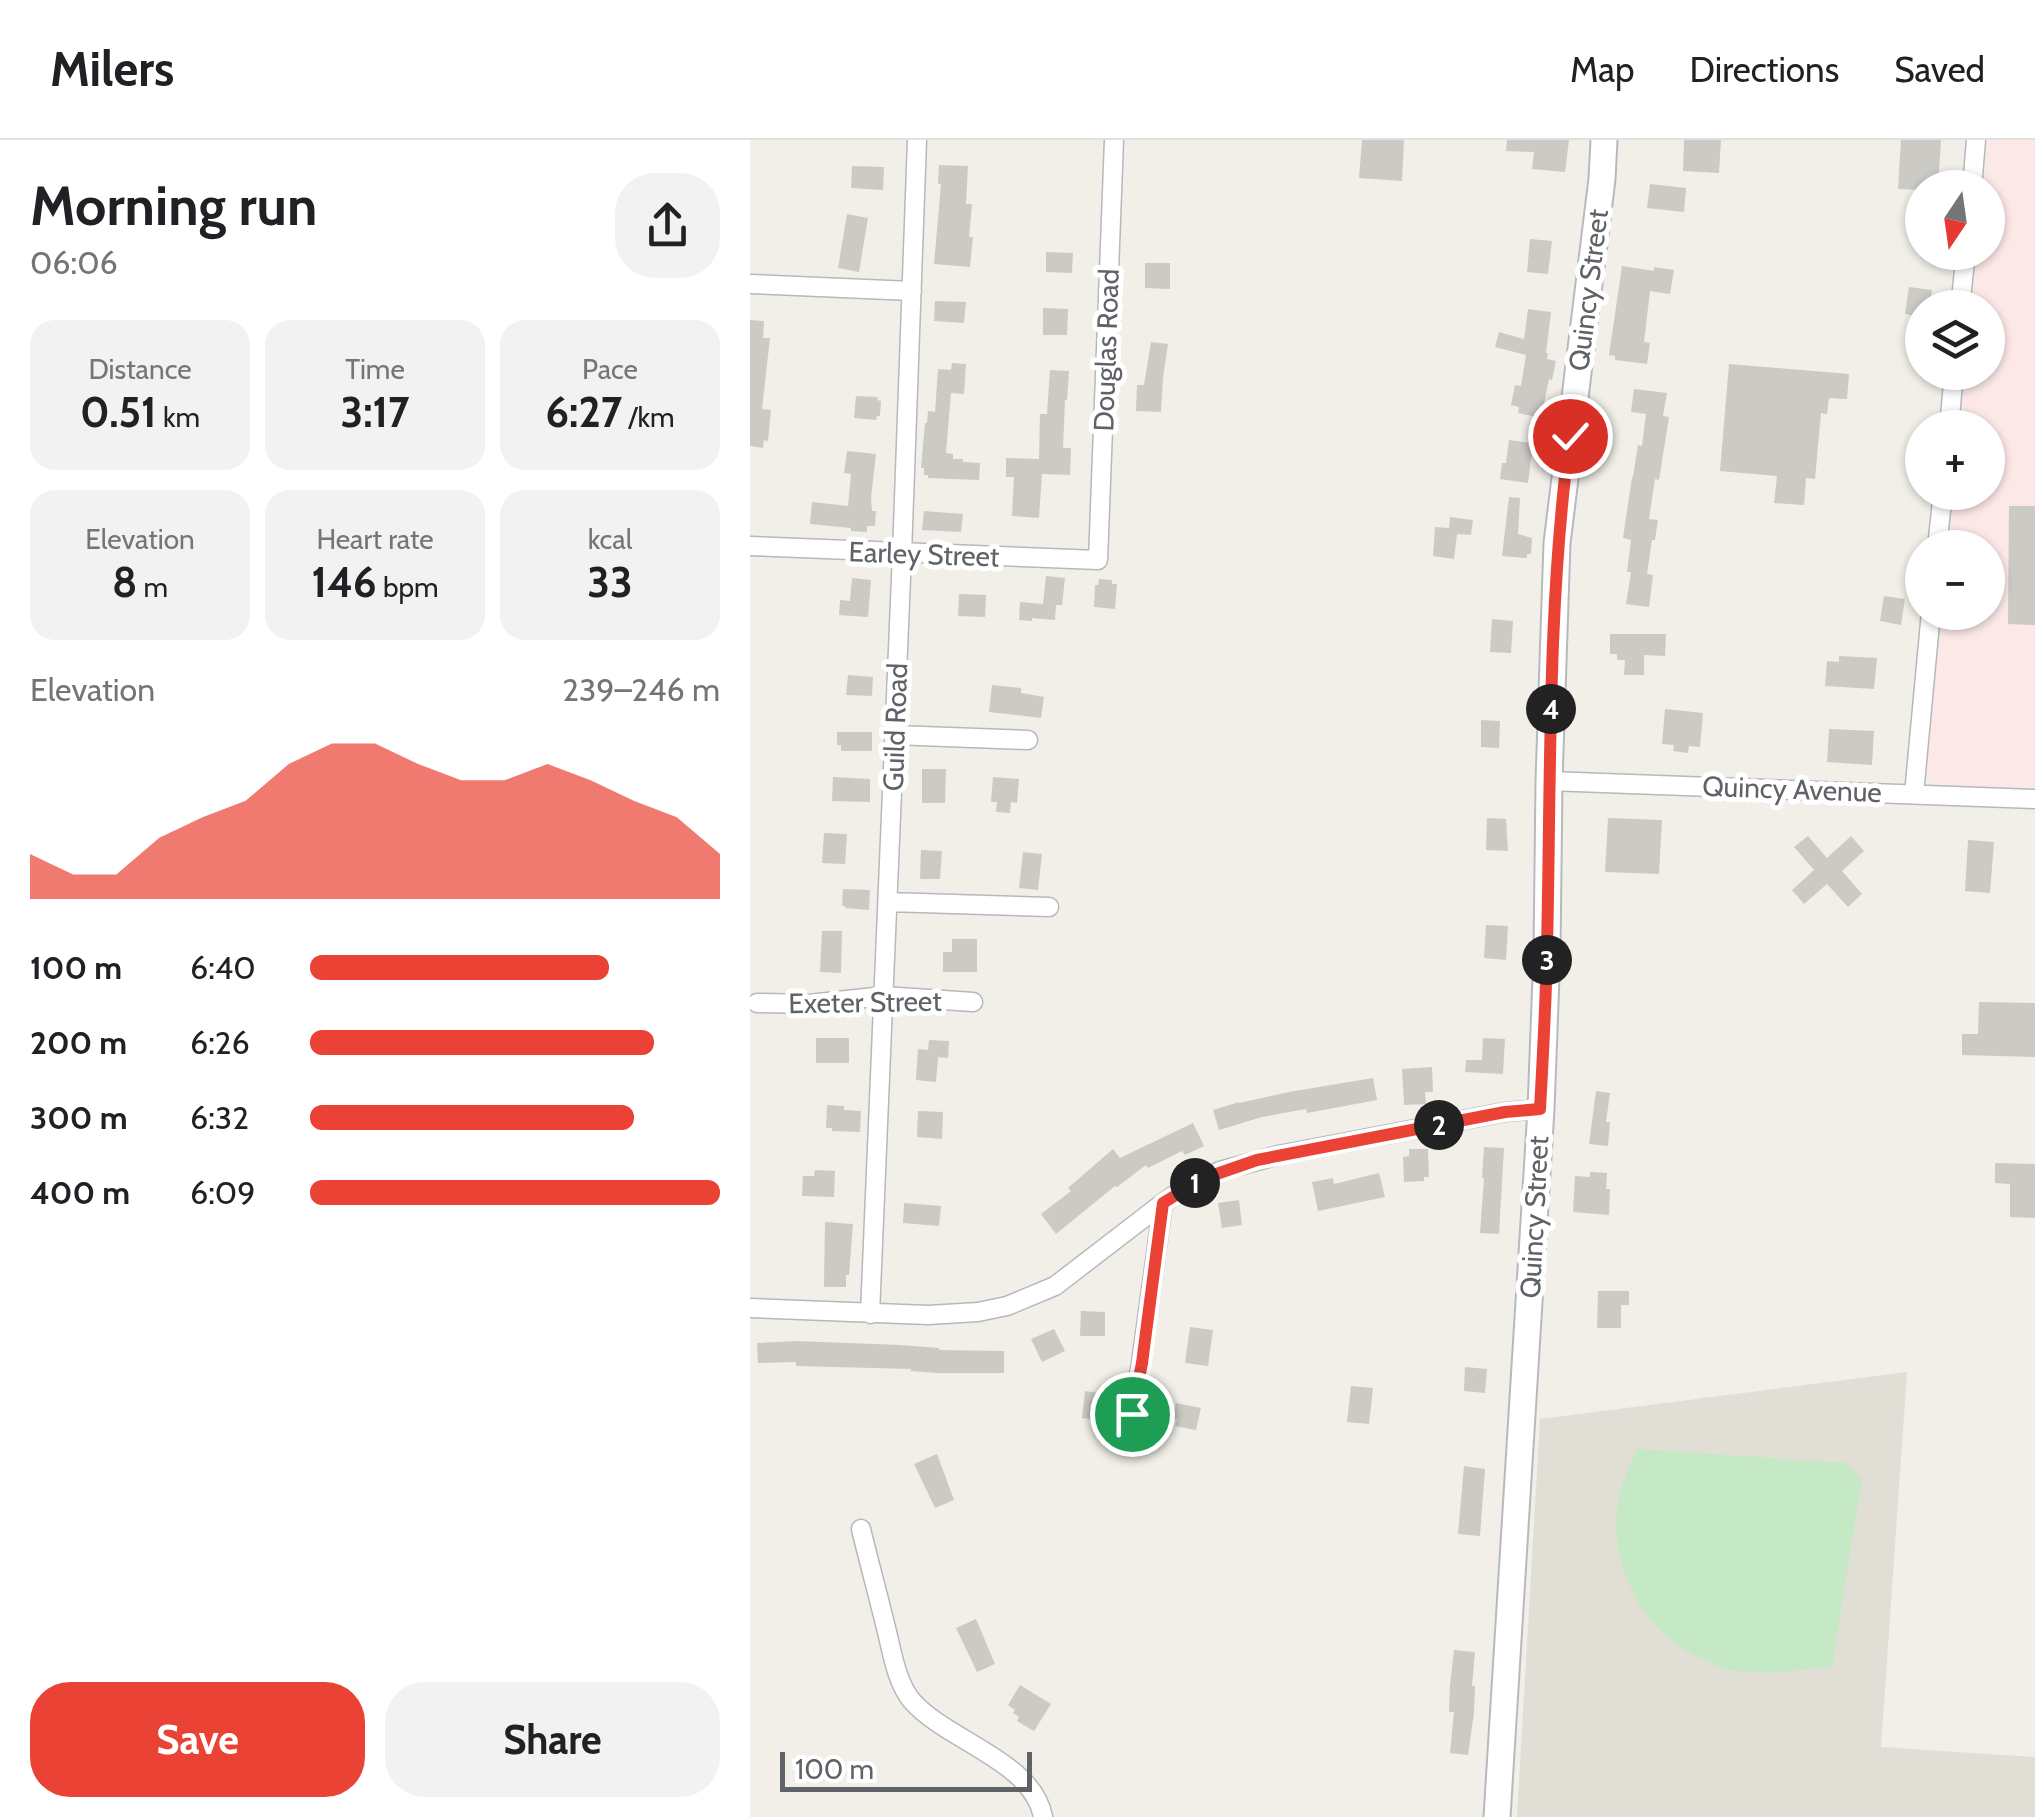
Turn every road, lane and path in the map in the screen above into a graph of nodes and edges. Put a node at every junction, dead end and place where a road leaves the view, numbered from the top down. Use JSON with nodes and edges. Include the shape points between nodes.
{"nodes":[{"id":1,"x":916,"y":140,"type":"edge"},
{"id":2,"x":1114,"y":140,"type":"edge"},
{"id":3,"x":1604,"y":140,"type":"edge"},
{"id":4,"x":1976,"y":140,"type":"edge"},
{"id":5,"x":1974,"y":170,"type":"edge"},
{"id":6,"x":750,"y":284,"type":"edge"},
{"id":7,"x":912,"y":291,"type":"junction"},
{"id":8,"x":750,"y":546,"type":"edge"},
{"id":9,"x":902,"y":554,"type":"junction"},
{"id":10,"x":1098,"y":560,"type":"joint"},
{"id":11,"x":1929,"y":630,"type":"edge"},
{"id":12,"x":894,"y":735,"type":"junction"},
{"id":13,"x":1028,"y":740,"type":"dead end"},
{"id":14,"x":1549,"y":781,"type":"junction"},
{"id":15,"x":1914,"y":794,"type":"junction"},
{"id":16,"x":2035,"y":799,"type":"edge"},
{"id":17,"x":888,"y":902,"type":"junction"},
{"id":18,"x":1049,"y":907,"type":"dead end"},
{"id":19,"x":884,"y":996,"type":"junction"},
{"id":20,"x":973,"y":1002,"type":"dead end"},
{"id":21,"x":756,"y":1004,"type":"dead end"},
{"id":22,"x":1540,"y":1109,"type":"junction"},
{"id":23,"x":1163,"y":1203,"type":"junction"},
{"id":24,"x":750,"y":1308,"type":"edge"},
{"id":25,"x":870,"y":1314,"type":"junction"},
{"id":26,"x":1132,"y":1414,"type":"dead end"},
{"id":27,"x":861,"y":1529,"type":"dead end"},
{"id":28,"x":1043,"y":1817,"type":"edge"},
{"id":29,"x":1497,"y":1817,"type":"edge"}],
"edges":[{"from":1,"to":7,"type":"street","name":"Guild Road"},
{"from":2,"to":10,"type":"street","name":"Douglas Road"},
{"from":3,"to":14,"type":"main road","name":"Quincy Street","via":[[1557,544]]},
{"from":4,"to":5,"type":"street"},
{"from":6,"to":7,"type":"street"},
{"from":7,"to":9,"type":"street","name":"Guild Road"},
{"from":8,"to":9,"type":"street","name":"Earley Street"},
{"from":9,"to":10,"type":"street","name":"Earley Street"},
{"from":9,"to":12,"type":"street","name":"Guild Road"},
{"from":11,"to":15,"type":"street"},
{"from":12,"to":13,"type":"street"},
{"from":12,"to":17,"type":"street","name":"Guild Road"},
{"from":14,"to":15,"type":"street","name":"Quincy Avenue"},
{"from":14,"to":22,"type":"main road","name":"Quincy Street"},
{"from":15,"to":16,"type":"street","name":"Quincy Avenue"},
{"from":17,"to":18,"type":"street"},
{"from":17,"to":19,"type":"street","name":"Guild Road"},
{"from":19,"to":20,"type":"street","name":"Exeter Street"},
{"from":19,"to":21,"type":"street","name":"Exeter Street"},
{"from":19,"to":25,"type":"street","name":"Guild Road"},
{"from":22,"to":23,"type":"street","via":[[1239,1165]]},
{"from":22,"to":29,"type":"main road","name":"Quincy Street"},
{"from":23,"to":25,"type":"street","via":[[1032,1298],[953,1315]]},
{"from":23,"to":26,"type":"street"},
{"from":24,"to":25,"type":"street"},
{"from":27,"to":28,"type":"street","via":[[909,1698],[1019,1774]]}]}
